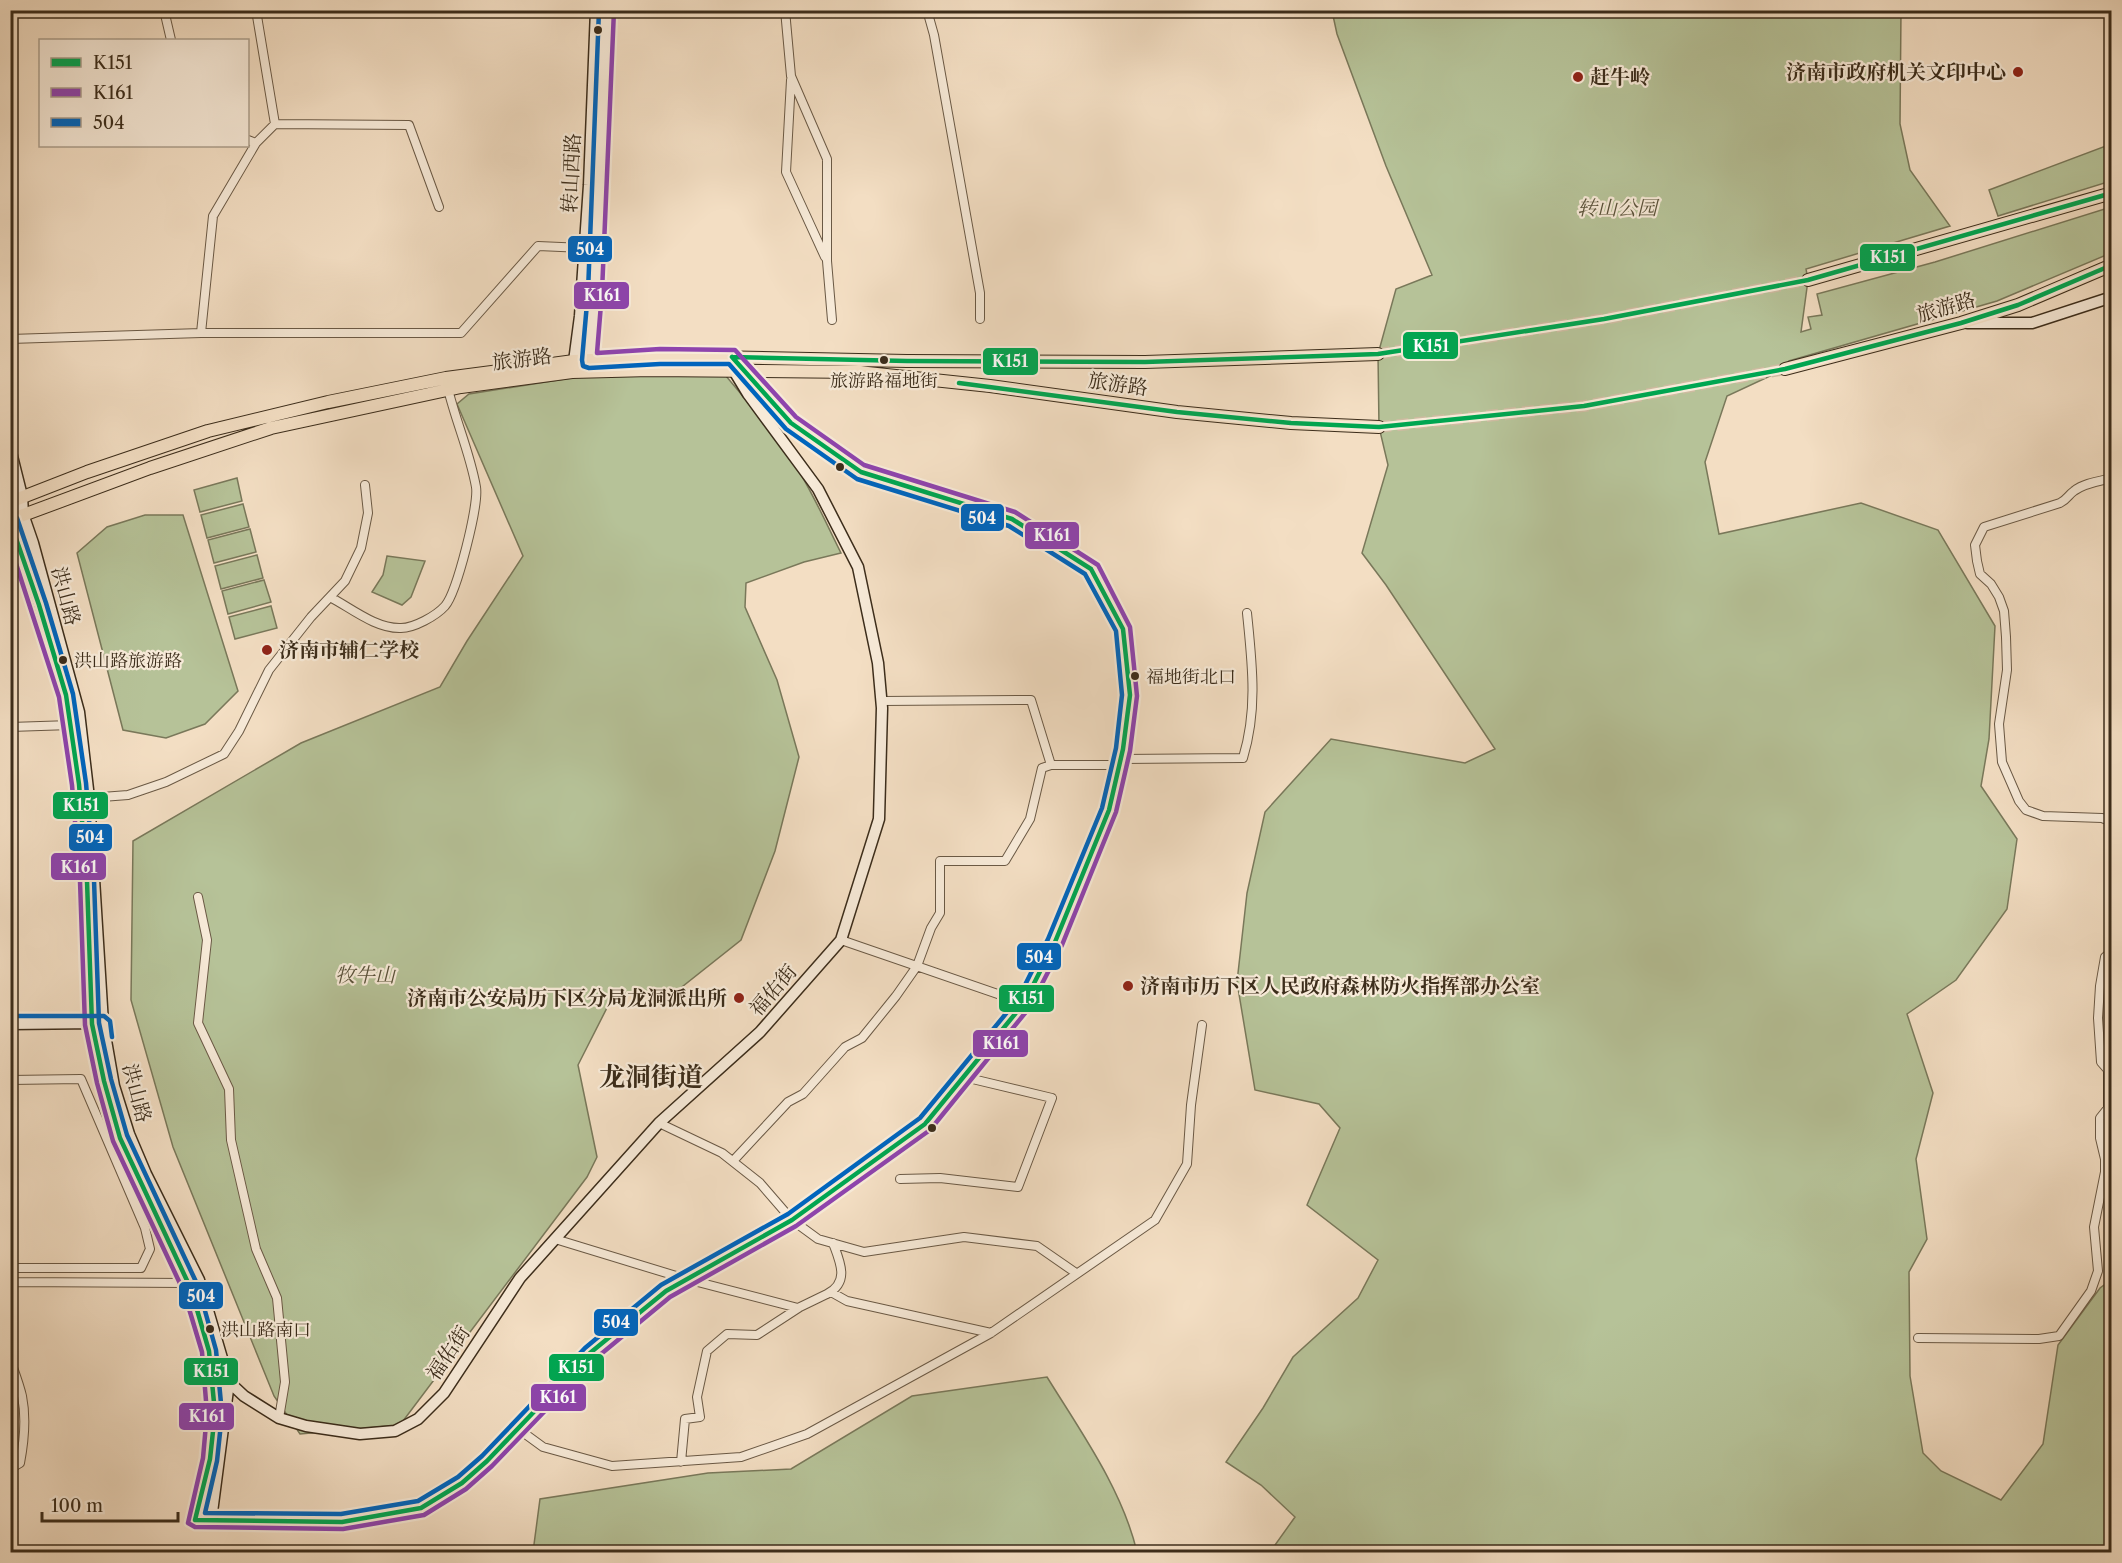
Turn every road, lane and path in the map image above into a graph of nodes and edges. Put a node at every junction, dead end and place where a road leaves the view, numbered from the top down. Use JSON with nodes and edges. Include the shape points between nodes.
{"nodes":[{"id":1,"x":164,"y":10,"type":"edge"},
{"id":2,"x":256,"y":10,"type":"edge"},
{"id":3,"x":596,"y":10,"type":"edge"},
{"id":4,"x":607,"y":10,"type":"edge"},
{"id":5,"x":785,"y":10,"type":"edge"},
{"id":6,"x":927,"y":10,"type":"edge"},
{"id":7,"x":171,"y":39,"type":"edge"},
{"id":8,"x":791,"y":76,"type":"junction"},
{"id":9,"x":275,"y":124,"type":"junction"},
{"id":10,"x":252,"y":141,"type":"edge"},
{"id":11,"x":249,"y":147,"type":"edge"},
{"id":12,"x":2112,"y":193,"type":"edge"},
{"id":13,"x":439,"y":207,"type":"dead end"},
{"id":14,"x":584,"y":248,"type":"junction"},
{"id":15,"x":827,"y":261,"type":"junction"},
{"id":16,"x":2112,"y":265,"type":"edge"},
{"id":17,"x":1808,"y":280,"type":"tunnel mouth"},
{"id":18,"x":2112,"y":297,"type":"edge"},
{"id":19,"x":980,"y":319,"type":"dead end"},
{"id":20,"x":832,"y":320,"type":"dead end"},
{"id":21,"x":1961,"y":324,"type":"junction"},
{"id":22,"x":201,"y":333,"type":"junction"},
{"id":23,"x":10,"y":339,"type":"edge"},
{"id":24,"x":1378,"y":354,"type":"tunnel mouth"},
{"id":25,"x":732,"y":357,"type":"junction"},
{"id":26,"x":573,"y":366,"type":"junction"},
{"id":27,"x":589,"y":366,"type":"junction"},
{"id":28,"x":1785,"y":369,"type":"tunnel mouth"},
{"id":29,"x":739,"y":371,"type":"junction"},
{"id":30,"x":448,"y":389,"type":"junction"},
{"id":31,"x":1379,"y":427,"type":"tunnel mouth"},
{"id":32,"x":10,"y":448,"type":"edge"},
{"id":33,"x":2112,"y":478,"type":"edge"},
{"id":34,"x":364,"y":485,"type":"dead end"},
{"id":35,"x":16,"y":499,"type":"edge"},
{"id":36,"x":23,"y":514,"type":"junction"},
{"id":37,"x":11,"y":520,"type":"edge"},
{"id":38,"x":330,"y":597,"type":"junction"},
{"id":39,"x":1247,"y":613,"type":"dead end"},
{"id":40,"x":881,"y":701,"type":"junction"},
{"id":41,"x":71,"y":725,"type":"junction"},
{"id":42,"x":10,"y":727,"type":"edge"},
{"id":43,"x":1120,"y":762,"type":"junction"},
{"id":44,"x":1051,"y":765,"type":"junction"},
{"id":45,"x":89,"y":798,"type":"junction"},
{"id":46,"x":2112,"y":822,"type":"edge"},
{"id":47,"x":198,"y":897,"type":"dead end"},
{"id":48,"x":841,"y":940,"type":"junction"},
{"id":49,"x":2112,"y":951,"type":"edge"},
{"id":50,"x":917,"y":966,"type":"junction"},
{"id":51,"x":1024,"y":1003,"type":"junction"},
{"id":52,"x":97,"y":1023,"type":"junction"},
{"id":53,"x":10,"y":1024,"type":"edge"},
{"id":54,"x":1202,"y":1025,"type":"dead end"},
{"id":55,"x":964,"y":1077,"type":"junction"},
{"id":56,"x":10,"y":1080,"type":"edge"},
{"id":57,"x":659,"y":1123,"type":"junction"},
{"id":58,"x":733,"y":1161,"type":"junction"},
{"id":59,"x":900,"y":1179,"type":"dead end"},
{"id":60,"x":792,"y":1220,"type":"junction"},
{"id":61,"x":555,"y":1239,"type":"junction"},
{"id":62,"x":832,"y":1243,"type":"junction"},
{"id":63,"x":11,"y":1268,"type":"edge"},
{"id":64,"x":1076,"y":1273,"type":"junction"},
{"id":65,"x":686,"y":1279,"type":"junction"},
{"id":66,"x":11,"y":1282,"type":"edge"},
{"id":67,"x":189,"y":1283,"type":"junction"},
{"id":68,"x":831,"y":1292,"type":"junction"},
{"id":69,"x":10,"y":1302,"type":"edge"},
{"id":70,"x":798,"y":1308,"type":"junction"},
{"id":71,"x":991,"y":1333,"type":"junction"},
{"id":72,"x":1918,"y":1338,"type":"dead end"},
{"id":73,"x":10,"y":1359,"type":"edge"},
{"id":74,"x":211,"y":1380,"type":"junction"},
{"id":75,"x":229,"y":1382,"type":"junction"},
{"id":76,"x":279,"y":1418,"type":"junction"},
{"id":77,"x":517,"y":1428,"type":"junction"},
{"id":78,"x":681,"y":1461,"type":"junction"},
{"id":79,"x":10,"y":1469,"type":"edge"},
{"id":80,"x":211,"y":1520,"type":"junction"}],
"edges":[{"from":1,"to":7,"type":"street"},
{"from":2,"to":9,"type":"street"},
{"from":3,"to":14,"type":"street","name":"转山西路"},
{"from":4,"to":27,"type":"street","name":"转山西路"},
{"from":5,"to":8,"type":"street"},
{"from":6,"to":19,"type":"street","via":[[980,293]]},
{"from":8,"to":15,"type":"street","via":[[827,159]]},
{"from":8,"to":15,"type":"street","via":[[786,172]]},
{"from":9,"to":10,"type":"street"},
{"from":9,"to":13,"type":"street","via":[[409,125]]},
{"from":11,"to":22,"type":"street","via":[[213,216]]},
{"from":12,"to":17,"type":"main road"},
{"from":14,"to":22,"type":"street","via":[[538,246],[461,333]]},
{"from":14,"to":26,"type":"street","name":"转山西路"},
{"from":15,"to":20,"type":"street"},
{"from":16,"to":21,"type":"main road","name":"旅游路","via":[[2018,305]]},
{"from":18,"to":21,"type":"street","via":[[2032,323]]},
{"from":21,"to":28,"type":"main road","name":"旅游路"},
{"from":22,"to":23,"type":"street"},
{"from":24,"to":25,"type":"main road","name":"旅游路","via":[[1145,362]]},
{"from":25,"to":27,"type":"main road","name":"旅游路","via":[[660,356]]},
{"from":25,"to":29,"type":"street","name":"福佑街"},
{"from":26,"to":27,"type":"main road","name":"旅游路"},
{"from":26,"to":30,"type":"main road","name":"旅游路"},
{"from":26,"to":35,"type":"main road","name":"旅游路","via":[[446,378],[328,402],[208,431]]},
{"from":27,"to":29,"type":"main road","name":"旅游路"},
{"from":29,"to":31,"type":"main road","name":"旅游路","via":[[858,372],[1176,412]]},
{"from":29,"to":40,"type":"street","name":"福佑街","via":[[748,394],[818,489],[858,567],[878,663]]},
{"from":29,"to":43,"type":"street","via":[[790,423],[861,472],[1012,519],[1091,569],[1123,629],[1130,694]]},
{"from":30,"to":36,"type":"main road","name":"旅游路","via":[[271,429]]},
{"from":30,"to":38,"type":"street","via":[[476,489],[462,564],[446,605],[419,624],[400,628],[378,624]]},
{"from":32,"to":35,"type":"street","name":"洪山路"},
{"from":33,"to":46,"type":"street","via":[[2082,487],[2060,503],[1984,526],[1975,544],[1980,574],[1991,584],[2004,611],[2007,670],[1999,724],[2002,762],[2019,801],[2026,810],[2043,816],[2102,818]]},
{"from":34,"to":38,"type":"street","via":[[368,513],[361,548],[345,581]]},
{"from":35,"to":36,"type":"street","name":"洪山路"},
{"from":36,"to":37,"type":"main road","name":"旅游路"},
{"from":36,"to":45,"type":"street","name":"洪山路","via":[[79,712]]},
{"from":37,"to":41,"type":"street","name":"洪山路","via":[[66,695]]},
{"from":38,"to":45,"type":"street","via":[[269,670],[224,754],[128,795]]},
{"from":39,"to":43,"type":"street","via":[[1254,679],[1253,713],[1244,758]]},
{"from":40,"to":44,"type":"street","via":[[1031,700]]},
{"from":40,"to":48,"type":"street","name":"福佑街","via":[[879,819]]},
{"from":41,"to":42,"type":"street"},
{"from":41,"to":52,"type":"street","name":"洪山路"},
{"from":43,"to":44,"type":"street"},
{"from":43,"to":51,"type":"street","via":[[1109,810],[1055,942]]},
{"from":44,"to":50,"type":"street","via":[[1042,768],[1030,819],[1005,861],[940,861],[940,913],[930,928]]},
{"from":45,"to":52,"type":"street","name":"洪山路"},
{"from":47,"to":76,"type":"street","via":[[207,940],[198,1023],[229,1089],[231,1140],[256,1250],[277,1298],[285,1382]]},
{"from":48,"to":50,"type":"street"},
{"from":48,"to":57,"type":"street","name":"福佑街","via":[[760,1032]]},
{"from":49,"to":72,"type":"street","via":[[2105,957],[2099,1005],[2101,1062],[2108,1070],[2108,1108],[2100,1118],[2105,1172],[2094,1227],[2098,1271],[2091,1291],[2059,1336]]},
{"from":50,"to":51,"type":"street"},
{"from":50,"to":58,"type":"street","via":[[861,1038],[845,1047]]},
{"from":51,"to":55,"type":"street"},
{"from":52,"to":53,"type":"street"},
{"from":52,"to":67,"type":"street","name":"洪山路","via":[[104,1081],[120,1138]]},
{"from":52,"to":75,"type":"street","name":"洪山路","via":[[129,1134],[199,1280]]},
{"from":54,"to":64,"type":"street","via":[[1191,1104],[1188,1164],[1155,1220]]},
{"from":55,"to":59,"type":"street","via":[[1052,1098],[1018,1187],[940,1178]]},
{"from":55,"to":60,"type":"street","via":[[925,1124]]},
{"from":56,"to":63,"type":"street","via":[[81,1079],[145,1228],[150,1249],[141,1269]]},
{"from":57,"to":58,"type":"street"},
{"from":57,"to":61,"type":"street","name":"福佑街"},
{"from":58,"to":60,"type":"street","via":[[760,1183]]},
{"from":60,"to":62,"type":"street","via":[[818,1239]]},
{"from":60,"to":65,"type":"street"},
{"from":61,"to":65,"type":"street"},
{"from":61,"to":76,"type":"street","name":"福佑街","via":[[516,1283],[444,1393],[418,1419],[395,1431],[360,1434]]},
{"from":62,"to":64,"type":"street","via":[[864,1252],[974,1238],[1037,1246]]},
{"from":62,"to":68,"type":"street","via":[[841,1264],[841,1279]]},
{"from":63,"to":66,"type":"street"},
{"from":64,"to":71,"type":"street"},
{"from":65,"to":70,"type":"street"},
{"from":65,"to":77,"type":"street","via":[[590,1353]]},
{"from":66,"to":67,"type":"street"},
{"from":66,"to":69,"type":"street"},
{"from":67,"to":74,"type":"street","name":"洪山路","via":[[209,1351]]},
{"from":68,"to":70,"type":"street"},
{"from":68,"to":71,"type":"street","via":[[848,1301]]},
{"from":70,"to":78,"type":"street","via":[[757,1335],[727,1334],[707,1351],[697,1397],[699,1417],[685,1419]]},
{"from":71,"to":78,"type":"street","via":[[807,1434],[741,1457]]},
{"from":73,"to":79,"type":"street","via":[[22,1397],[23,1447],[20,1463]]},
{"from":74,"to":75,"type":"street"},
{"from":74,"to":80,"type":"street","name":"洪山路","via":[[215,1413],[210,1459],[195,1520]]},
{"from":75,"to":76,"type":"street","name":"福佑街"},
{"from":75,"to":80,"type":"street","name":"洪山路"},
{"from":77,"to":78,"type":"street","via":[[543,1447],[612,1466]]},
{"from":77,"to":80,"type":"street","via":[[462,1483],[421,1508],[342,1522]]}]}
